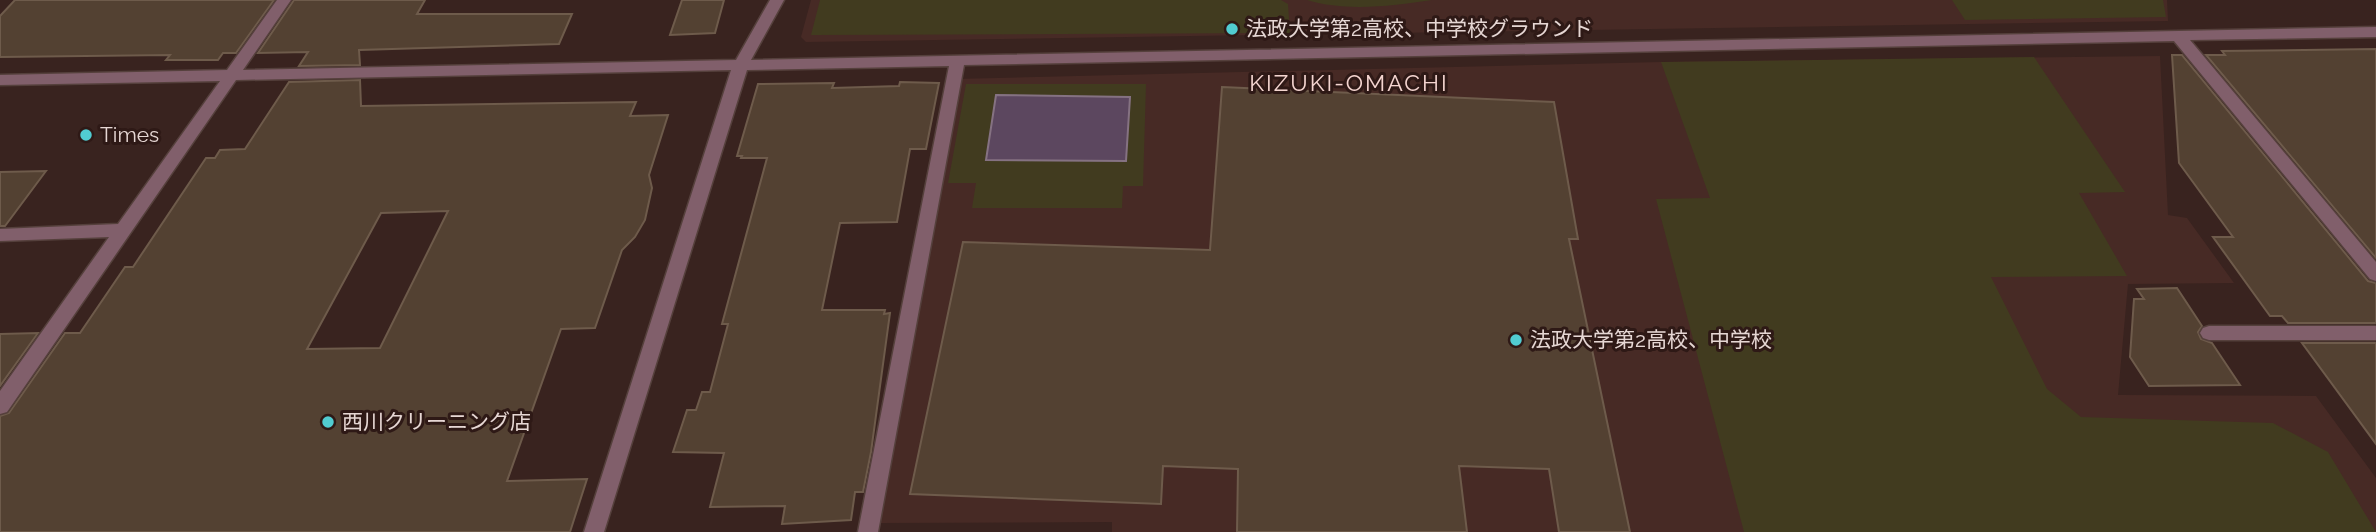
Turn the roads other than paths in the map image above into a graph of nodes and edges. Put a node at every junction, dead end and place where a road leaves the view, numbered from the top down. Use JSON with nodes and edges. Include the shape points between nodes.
{"nodes":[{"id":1,"x":284,"y":0,"type":"edge"},
{"id":2,"x":777,"y":0,"type":"edge"},
{"id":3,"x":2376,"y":32,"type":"edge"},
{"id":4,"x":2179,"y":37,"type":"junction"},
{"id":5,"x":957,"y":61,"type":"junction"},
{"id":6,"x":741,"y":64,"type":"junction"},
{"id":7,"x":230,"y":75,"type":"junction"},
{"id":8,"x":0,"y":80,"type":"edge"},
{"id":9,"x":124,"y":230,"type":"junction"},
{"id":10,"x":0,"y":235,"type":"edge"},
{"id":11,"x":2376,"y":274,"type":"edge"},
{"id":12,"x":2209,"y":333,"type":"dead end"},
{"id":13,"x":2376,"y":333,"type":"edge"},
{"id":14,"x":0,"y":406,"type":"edge"},
{"id":15,"x":594,"y":532,"type":"edge"},
{"id":16,"x":868,"y":532,"type":"edge"}],
"edges":[{"from":1,"to":7,"type":"street"},
{"from":2,"to":6,"type":"street"},
{"from":3,"to":4,"type":"street"},
{"from":4,"to":5,"type":"street"},
{"from":4,"to":11,"type":"street"},
{"from":5,"to":6,"type":"street"},
{"from":5,"to":16,"type":"street"},
{"from":6,"to":7,"type":"street"},
{"from":6,"to":15,"type":"street"},
{"from":7,"to":8,"type":"street"},
{"from":7,"to":9,"type":"street"},
{"from":9,"to":10,"type":"street"},
{"from":9,"to":14,"type":"street"},
{"from":12,"to":13,"type":"street"}]}
